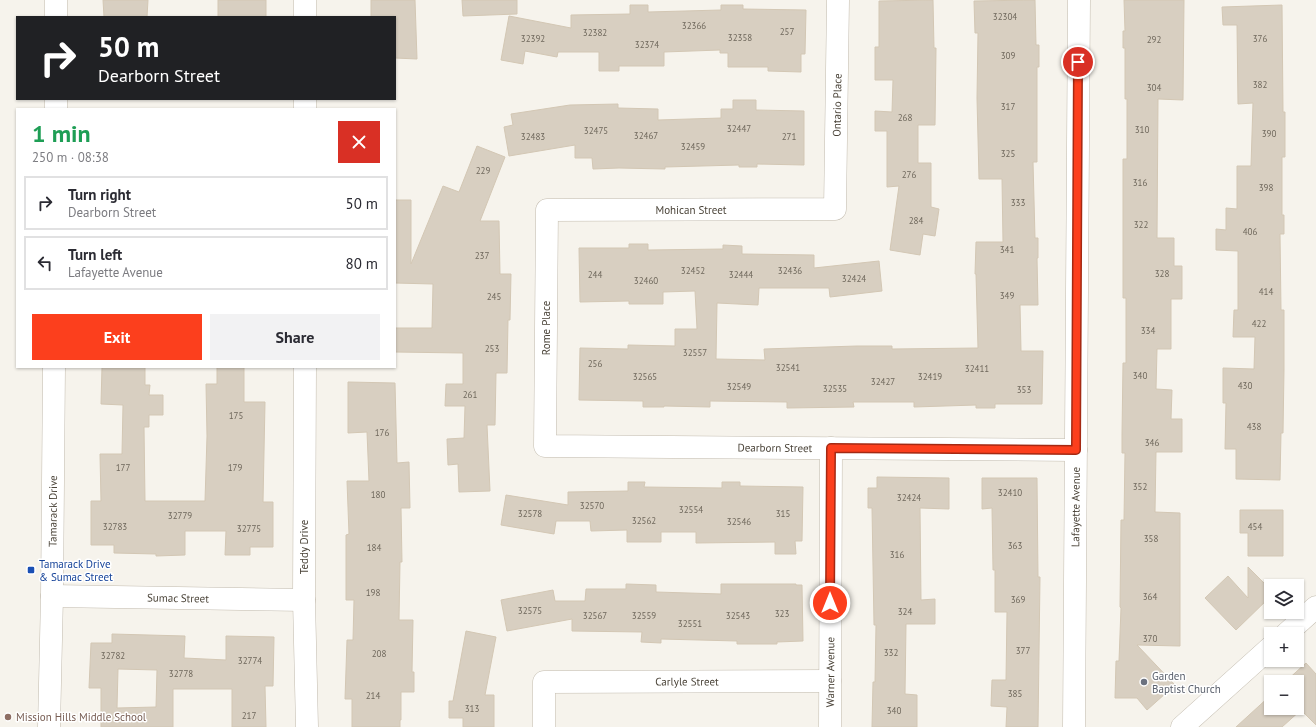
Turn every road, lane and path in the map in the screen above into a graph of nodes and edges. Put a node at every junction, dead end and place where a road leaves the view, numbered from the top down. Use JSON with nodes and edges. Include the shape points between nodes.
{"nodes":[{"id":1,"x":56,"y":0,"type":"edge"},
{"id":2,"x":305,"y":0,"type":"edge"},
{"id":3,"x":838,"y":0,"type":"edge"},
{"id":4,"x":1079,"y":0,"type":"edge"},
{"id":5,"x":56,"y":16,"type":"edge"},
{"id":6,"x":305,"y":16,"type":"edge"},
{"id":7,"x":835,"y":209,"type":"joint"},
{"id":8,"x":547,"y":210,"type":"joint"},
{"id":9,"x":54,"y":368,"type":"edge"},
{"id":10,"x":305,"y":368,"type":"edge"},
{"id":11,"x":545,"y":446,"type":"joint"},
{"id":12,"x":831,"y":448,"type":"junction"},
{"id":13,"x":1076,"y":450,"type":"junction"},
{"id":14,"x":52,"y":596,"type":"junction"},
{"id":15,"x":304,"y":600,"type":"junction"},
{"id":16,"x":1314,"y":613,"type":"edge"},
{"id":17,"x":1295,"y":627,"type":"edge"},
{"id":18,"x":1264,"y":653,"type":"edge"},
{"id":19,"x":830,"y":681,"type":"junction"},
{"id":20,"x":49,"y":727,"type":"edge"},
{"id":21,"x":307,"y":727,"type":"edge"},
{"id":22,"x":544,"y":727,"type":"edge"},
{"id":23,"x":830,"y":727,"type":"edge"},
{"id":24,"x":1074,"y":727,"type":"edge"},
{"id":25,"x":1182,"y":727,"type":"edge"}],
"edges":[{"from":1,"to":5,"type":"street"},
{"from":2,"to":6,"type":"street"},
{"from":3,"to":7,"type":"street","name":"Ontario Place"},
{"from":4,"to":13,"type":"street","name":"Lafayette Avenue"},
{"from":7,"to":8,"type":"street","name":"Mohican Street"},
{"from":8,"to":11,"type":"street","name":"Rome Place"},
{"from":9,"to":14,"type":"street","name":"Tamarack Drive"},
{"from":10,"to":15,"type":"street","name":"Teddy Drive"},
{"from":11,"to":12,"type":"street","name":"Dearborn Street"},
{"from":12,"to":13,"type":"street","name":"Dearborn Street"},
{"from":12,"to":19,"type":"street","name":"Warner Avenue"},
{"from":13,"to":24,"type":"street","name":"Lafayette Avenue"},
{"from":14,"to":15,"type":"street","name":"Sumac Street"},
{"from":14,"to":20,"type":"street","name":"Tamarack Drive"},
{"from":15,"to":21,"type":"street","name":"Teddy Drive"},
{"from":16,"to":17,"type":"street"},
{"from":18,"to":25,"type":"street"},
{"from":19,"to":22,"type":"street","name":"Carlyle Street","via":[[544,682]]},
{"from":19,"to":23,"type":"street","name":"Warner Avenue"}]}
